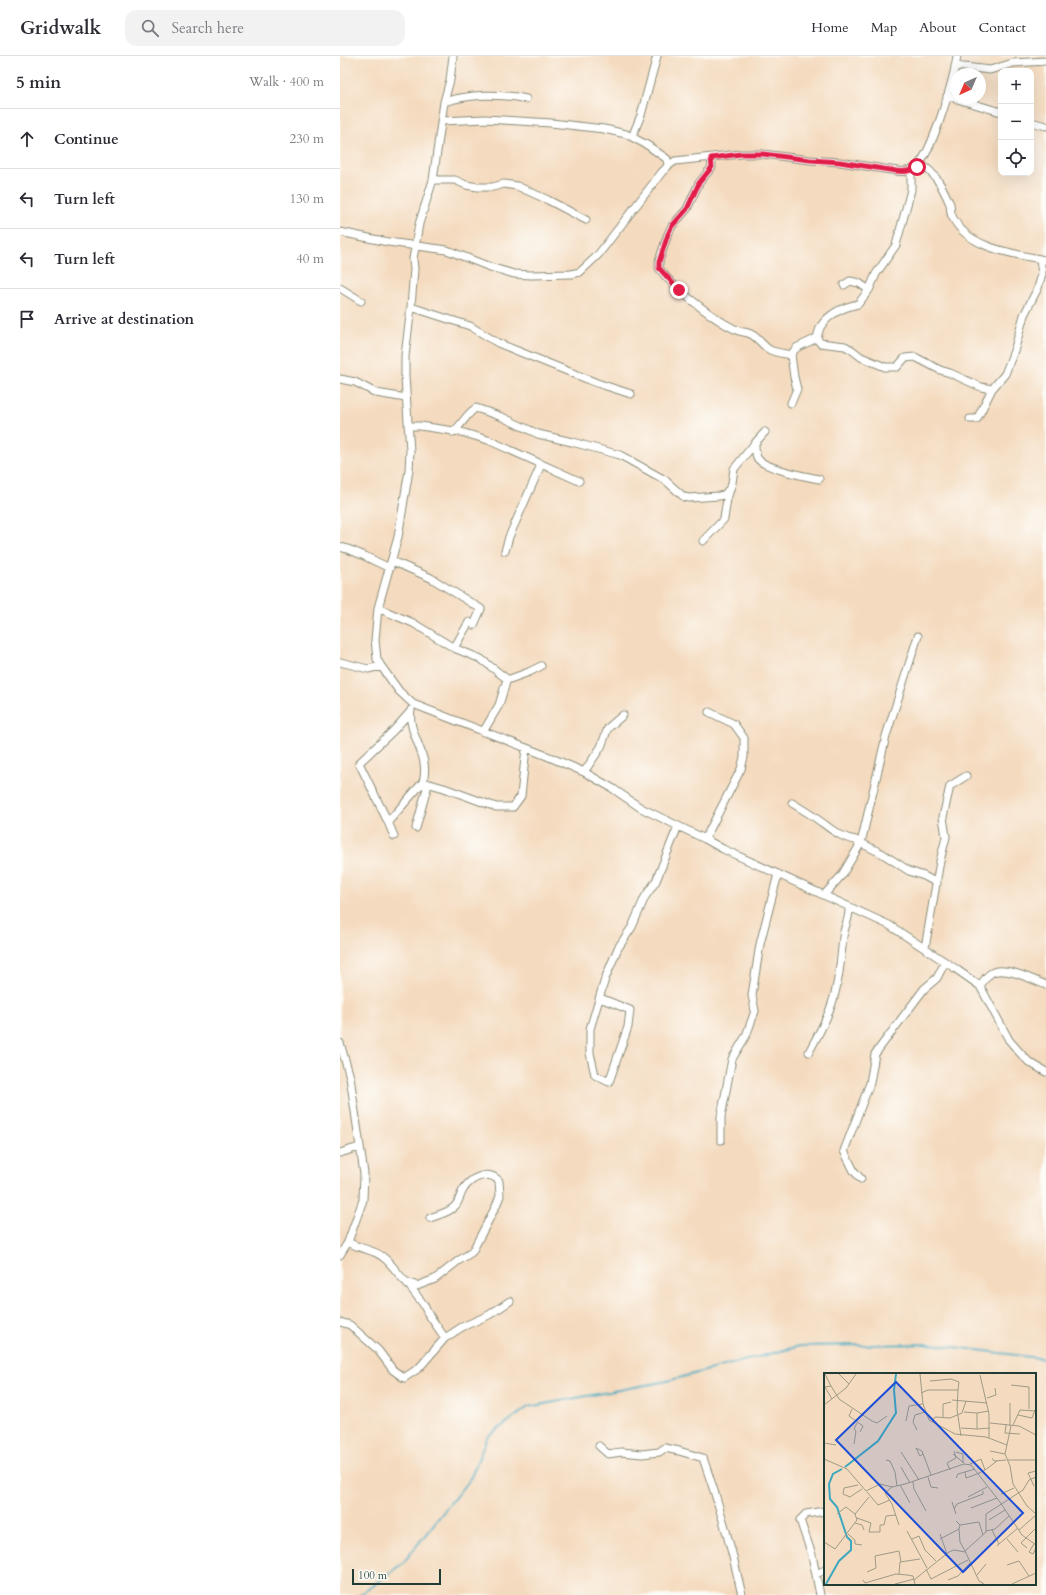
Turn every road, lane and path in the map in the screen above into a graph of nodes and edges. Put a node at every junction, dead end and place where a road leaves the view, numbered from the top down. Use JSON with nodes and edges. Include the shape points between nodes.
{"nodes":[{"id":1,"x":453,"y":56,"type":"edge"},
{"id":2,"x":657,"y":56,"type":"edge"},
{"id":3,"x":957,"y":56,"type":"edge"},
{"id":4,"x":1046,"y":61,"type":"edge"},
{"id":5,"x":956,"y":66,"type":"junction"},
{"id":6,"x":947,"y":96,"type":"junction"},
{"id":7,"x":526,"y":99,"type":"dead end"},
{"id":8,"x":444,"y":102,"type":"junction"},
{"id":9,"x":998,"y":111,"type":"edge"},
{"id":10,"x":442,"y":121,"type":"junction"},
{"id":11,"x":1034,"y":123,"type":"edge"},
{"id":12,"x":1046,"y":126,"type":"edge"},
{"id":13,"x":632,"y":137,"type":"junction"},
{"id":14,"x":711,"y":158,"type":"junction"},
{"id":15,"x":920,"y":163,"type":"junction"},
{"id":16,"x":668,"y":166,"type":"junction"},
{"id":17,"x":911,"y":170,"type":"junction"},
{"id":18,"x":433,"y":180,"type":"junction"},
{"id":19,"x":586,"y":220,"type":"dead end"},
{"id":20,"x":340,"y":232,"type":"edge"},
{"id":21,"x":416,"y":246,"type":"junction"},
{"id":22,"x":1043,"y":259,"type":"edge"},
{"id":23,"x":844,"y":285,"type":"dead end"},
{"id":24,"x":340,"y":288,"type":"edge"},
{"id":25,"x":869,"y":290,"type":"junction"},
{"id":26,"x":361,"y":301,"type":"dead end"},
{"id":27,"x":411,"y":307,"type":"junction"},
{"id":28,"x":817,"y":338,"type":"junction"},
{"id":29,"x":791,"y":355,"type":"junction"},
{"id":30,"x":340,"y":379,"type":"edge"},
{"id":31,"x":992,"y":389,"type":"junction"},
{"id":32,"x":631,"y":394,"type":"dead end"},
{"id":33,"x":406,"y":398,"type":"junction"},
{"id":34,"x":791,"y":403,"type":"dead end"},
{"id":35,"x":970,"y":419,"type":"dead end"},
{"id":36,"x":408,"y":426,"type":"junction"},
{"id":37,"x":453,"y":432,"type":"junction"},
{"id":38,"x":765,"y":432,"type":"dead end"},
{"id":39,"x":755,"y":444,"type":"junction"},
{"id":40,"x":541,"y":465,"type":"junction"},
{"id":41,"x":819,"y":480,"type":"dead end"},
{"id":42,"x":579,"y":481,"type":"dead end"},
{"id":43,"x":730,"y":488,"type":"junction"},
{"id":44,"x":703,"y":541,"type":"dead end"},
{"id":45,"x":340,"y":547,"type":"edge"},
{"id":46,"x":505,"y":551,"type":"dead end"},
{"id":47,"x":391,"y":564,"type":"junction"},
{"id":48,"x":378,"y":608,"type":"junction"},
{"id":49,"x":918,"y":636,"type":"dead end"},
{"id":50,"x":454,"y":648,"type":"junction"},
{"id":51,"x":340,"y":662,"type":"edge"},
{"id":52,"x":381,"y":666,"type":"junction"},
{"id":53,"x":541,"y":666,"type":"dead end"},
{"id":54,"x":507,"y":678,"type":"junction"},
{"id":55,"x":412,"y":704,"type":"junction"},
{"id":56,"x":410,"y":712,"type":"junction"},
{"id":57,"x":709,"y":712,"type":"dead end"},
{"id":58,"x":623,"y":715,"type":"dead end"},
{"id":59,"x":483,"y":732,"type":"junction"},
{"id":60,"x":526,"y":748,"type":"junction"},
{"id":61,"x":584,"y":772,"type":"junction"},
{"id":62,"x":966,"y":776,"type":"dead end"},
{"id":63,"x":423,"y":782,"type":"junction"},
{"id":64,"x":792,"y":803,"type":"dead end"},
{"id":65,"x":388,"y":822,"type":"junction"},
{"id":66,"x":678,"y":826,"type":"junction"},
{"id":67,"x":416,"y":828,"type":"dead end"},
{"id":68,"x":394,"y":836,"type":"dead end"},
{"id":69,"x":706,"y":839,"type":"junction"},
{"id":70,"x":861,"y":844,"type":"junction"},
{"id":71,"x":778,"y":874,"type":"junction"},
{"id":72,"x":937,"y":882,"type":"junction"},
{"id":73,"x":824,"y":895,"type":"junction"},
{"id":74,"x":849,"y":907,"type":"junction"},
{"id":75,"x":925,"y":948,"type":"junction"},
{"id":76,"x":945,"y":962,"type":"junction"},
{"id":77,"x":1046,"y":985,"type":"edge"},
{"id":78,"x":980,"y":986,"type":"junction"},
{"id":79,"x":600,"y":998,"type":"junction"},
{"id":80,"x":340,"y":1043,"type":"edge"},
{"id":81,"x":809,"y":1052,"type":"dead end"},
{"id":82,"x":1046,"y":1072,"type":"edge"},
{"id":83,"x":721,"y":1140,"type":"dead end"},
{"id":84,"x":359,"y":1147,"type":"junction"},
{"id":85,"x":340,"y":1153,"type":"edge"},
{"id":86,"x":861,"y":1179,"type":"dead end"},
{"id":87,"x":430,"y":1218,"type":"dead end"},
{"id":88,"x":348,"y":1242,"type":"junction"},
{"id":89,"x":340,"y":1255,"type":"edge"},
{"id":90,"x":406,"y":1281,"type":"junction"},
{"id":91,"x":510,"y":1301,"type":"dead end"},
{"id":92,"x":340,"y":1322,"type":"edge"},
{"id":93,"x":445,"y":1338,"type":"junction"},
{"id":94,"x":599,"y":1446,"type":"dead end"},
{"id":95,"x":824,"y":1511,"type":"edge"},
{"id":96,"x":824,"y":1570,"type":"edge"},
{"id":97,"x":816,"y":1574,"type":"junction"},
{"id":98,"x":742,"y":1595,"type":"edge"},
{"id":99,"x":820,"y":1595,"type":"edge"}],
"edges":[{"from":1,"to":8,"type":"street"},
{"from":2,"to":13,"type":"street","via":[[643,110]]},
{"from":3,"to":5,"type":"street"},
{"from":4,"to":5,"type":"street","via":[[1013,63],[990,70]]},
{"from":5,"to":6,"type":"street"},
{"from":6,"to":9,"type":"street"},
{"from":6,"to":15,"type":"street","via":[[932,140]]},
{"from":7,"to":8,"type":"street","via":[[480,96],[460,97]]},
{"from":8,"to":10,"type":"street"},
{"from":10,"to":13,"type":"street","via":[[485,119],[551,123],[604,129]]},
{"from":10,"to":18,"type":"street"},
{"from":11,"to":12,"type":"street"},
{"from":13,"to":16,"type":"street","via":[[667,159]]},
{"from":14,"to":16,"type":"street","via":[[675,161]]},
{"from":14,"to":17,"type":"street","via":[[763,154],[896,171]]},
{"from":14,"to":29,"type":"street","via":[[712,167],[701,180],[687,209],[668,234],[659,268],[679,290],[712,315],[740,332],[748,332],[771,351]]},
{"from":15,"to":17,"type":"street"},
{"from":15,"to":22,"type":"street","via":[[936,176],[952,216],[971,238],[996,249]]},
{"from":16,"to":21,"type":"street","via":[[598,255],[580,272],[514,274],[446,250]]},
{"from":17,"to":25,"type":"street","via":[[910,190],[896,245],[876,274]]},
{"from":18,"to":19,"type":"street","via":[[455,180],[478,187],[504,184],[516,186]]},
{"from":18,"to":21,"type":"street","via":[[419,224]]},
{"from":20,"to":21,"type":"street"},
{"from":21,"to":27,"type":"street"},
{"from":22,"to":31,"type":"street","via":[[1038,288],[1024,315],[1005,374]]},
{"from":23,"to":25,"type":"street","via":[[850,281],[859,283]]},
{"from":24,"to":26,"type":"street"},
{"from":25,"to":28,"type":"street","via":[[858,304],[846,306],[833,314],[822,326]]},
{"from":27,"to":32,"type":"street","via":[[470,326],[498,343]]},
{"from":27,"to":33,"type":"street","via":[[405,356]]},
{"from":28,"to":29,"type":"street","via":[[796,348]]},
{"from":28,"to":31,"type":"street","via":[[820,343],[845,346],[861,357],[885,367],[897,367],[905,358],[916,357],[980,387]]},
{"from":29,"to":34,"type":"street","via":[[797,389]]},
{"from":30,"to":33,"type":"street","via":[[355,382],[376,393]]},
{"from":31,"to":35,"type":"street","via":[[977,419]]},
{"from":33,"to":36,"type":"street"},
{"from":36,"to":37,"type":"street"},
{"from":36,"to":47,"type":"street","via":[[409,470]]},
{"from":37,"to":40,"type":"street","via":[[488,440]]},
{"from":37,"to":43,"type":"street","via":[[470,411],[476,408],[538,434],[620,455],[665,480],[684,497],[719,496]]},
{"from":38,"to":39,"type":"street"},
{"from":39,"to":41,"type":"street","via":[[758,460],[800,476]]},
{"from":39,"to":43,"type":"street","via":[[734,469]]},
{"from":40,"to":42,"type":"street"},
{"from":40,"to":46,"type":"street"},
{"from":43,"to":44,"type":"street","via":[[724,519]]},
{"from":45,"to":47,"type":"street"},
{"from":47,"to":48,"type":"street"},
{"from":47,"to":50,"type":"street","via":[[431,578],[481,609],[474,625],[469,622]]},
{"from":48,"to":50,"type":"street","via":[[413,623]]},
{"from":48,"to":52,"type":"street","via":[[375,640],[377,659]]},
{"from":49,"to":70,"type":"street","via":[[886,736]]},
{"from":50,"to":54,"type":"street","via":[[481,659]]},
{"from":51,"to":52,"type":"street","via":[[368,669]]},
{"from":52,"to":55,"type":"street"},
{"from":53,"to":54,"type":"street"},
{"from":54,"to":59,"type":"street","via":[[498,705]]},
{"from":55,"to":56,"type":"street"},
{"from":55,"to":59,"type":"street"},
{"from":56,"to":63,"type":"street","via":[[426,773]]},
{"from":56,"to":65,"type":"street","via":[[359,763]]},
{"from":57,"to":69,"type":"street","via":[[734,724],[744,738],[744,757],[741,769]]},
{"from":58,"to":61,"type":"street","via":[[608,728],[601,747]]},
{"from":59,"to":60,"type":"street"},
{"from":60,"to":61,"type":"street"},
{"from":60,"to":63,"type":"street","via":[[521,796],[513,807],[496,807]]},
{"from":61,"to":66,"type":"street","via":[[641,808]]},
{"from":62,"to":72,"type":"street","via":[[950,786],[943,817],[946,837]]},
{"from":63,"to":65,"type":"street"},
{"from":63,"to":67,"type":"street","via":[[427,788]]},
{"from":64,"to":70,"type":"street","via":[[839,835]]},
{"from":65,"to":68,"type":"street"},
{"from":66,"to":69,"type":"street"},
{"from":66,"to":79,"type":"street","via":[[656,881],[618,948]]},
{"from":69,"to":71,"type":"street"},
{"from":70,"to":72,"type":"street","via":[[909,871]]},
{"from":70,"to":73,"type":"street","via":[[842,875]]},
{"from":71,"to":73,"type":"street"},
{"from":71,"to":83,"type":"street","via":[[760,944],[752,995],[755,1011],[746,1036],[732,1059],[721,1116]]},
{"from":72,"to":75,"type":"street"},
{"from":73,"to":74,"type":"street"},
{"from":74,"to":75,"type":"street","via":[[889,925]]},
{"from":74,"to":81,"type":"street","via":[[835,994],[825,1022]]},
{"from":75,"to":76,"type":"street"},
{"from":76,"to":78,"type":"street"},
{"from":76,"to":86,"type":"street","via":[[937,978],[924,989],[875,1054],[870,1083],[844,1151]]},
{"from":77,"to":78,"type":"street","via":[[1000,970],[990,973]]},
{"from":78,"to":82,"type":"street","via":[[1008,1040],[1029,1062]]},
{"from":79,"to":79,"type":"street","via":[[630,1010],[628,1027],[609,1082],[595,1075],[590,1053],[590,1029]]},
{"from":80,"to":84,"type":"street","via":[[350,1078]]},
{"from":84,"to":85,"type":"street"},
{"from":84,"to":88,"type":"street","via":[[364,1174],[363,1200]]},
{"from":87,"to":90,"type":"street","via":[[454,1207],[463,1188],[482,1175],[499,1181],[500,1196],[472,1252],[423,1284],[417,1286]]},
{"from":88,"to":89,"type":"street"},
{"from":88,"to":90,"type":"street","via":[[384,1257]]},
{"from":90,"to":93,"type":"street"},
{"from":91,"to":93,"type":"street"},
{"from":92,"to":93,"type":"street","via":[[350,1325],[404,1378],[419,1368]]},
{"from":94,"to":98,"type":"street","via":[[608,1454],[642,1454],[659,1452],[665,1448],[703,1458],[728,1535]]},
{"from":95,"to":97,"type":"street","via":[[806,1514],[800,1520]]},
{"from":96,"to":97,"type":"street"},
{"from":97,"to":99,"type":"street"}]}
